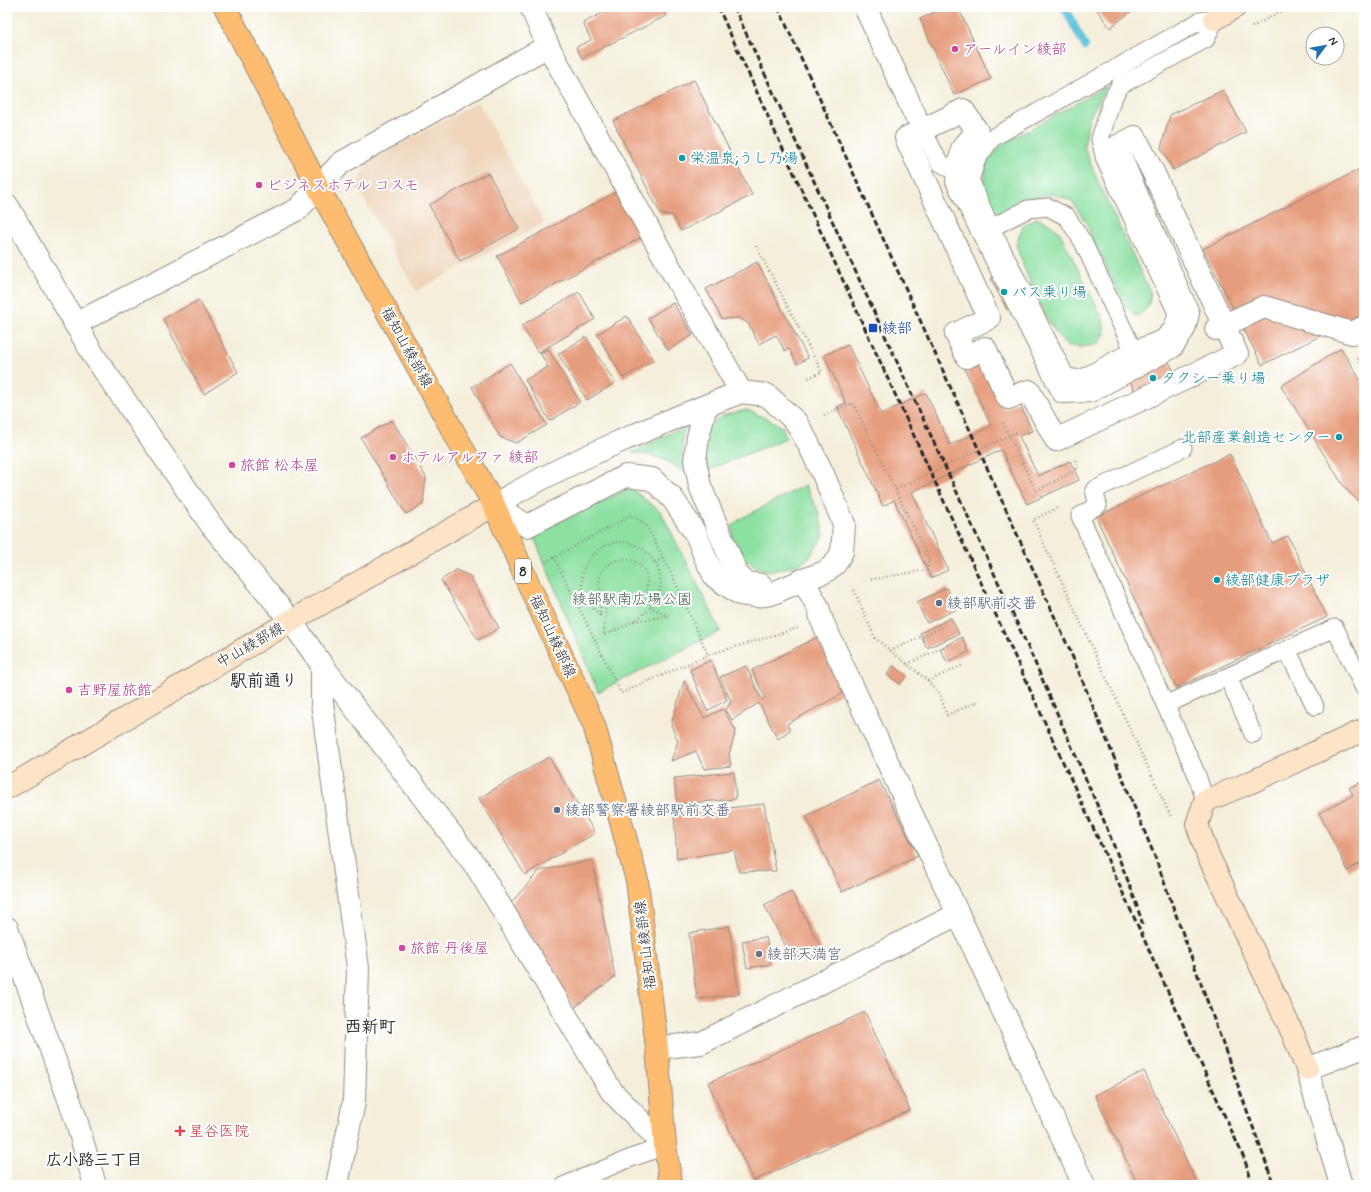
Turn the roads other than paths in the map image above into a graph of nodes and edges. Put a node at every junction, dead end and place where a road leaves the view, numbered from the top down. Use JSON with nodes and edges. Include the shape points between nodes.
{"nodes":[{"id":1,"x":225,"y":7,"type":"edge"},
{"id":2,"x":531,"y":7,"type":"edge"},
{"id":3,"x":865,"y":7,"type":"edge"},
{"id":4,"x":1235,"y":7,"type":"edge"},
{"id":5,"x":1214,"y":19,"type":"junction"},
{"id":6,"x":548,"y":46,"type":"junction"},
{"id":7,"x":919,"y":122,"type":"junction"},
{"id":8,"x":964,"y":177,"type":"junction"},
{"id":9,"x":318,"y":187,"type":"junction"},
{"id":10,"x":7,"y":205,"type":"edge"},
{"id":11,"x":991,"y":228,"type":"junction"},
{"id":12,"x":75,"y":324,"type":"junction"},
{"id":13,"x":1364,"y":326,"type":"edge"},
{"id":14,"x":1220,"y":327,"type":"junction"},
{"id":15,"x":1133,"y":350,"type":"junction"},
{"id":16,"x":741,"y":392,"type":"junction"},
{"id":17,"x":706,"y":406,"type":"junction"},
{"id":18,"x":1183,"y":448,"type":"dead end"},
{"id":19,"x":494,"y":505,"type":"junction"},
{"id":20,"x":796,"y":582,"type":"junction"},
{"id":21,"x":291,"y":621,"type":"junction"},
{"id":22,"x":1287,"y":650,"type":"junction"},
{"id":23,"x":322,"y":665,"type":"junction"},
{"id":24,"x":1228,"y":677,"type":"junction"},
{"id":25,"x":1364,"y":688,"type":"edge"},
{"id":26,"x":1165,"y":705,"type":"junction"},
{"id":27,"x":1315,"y":706,"type":"dead end"},
{"id":28,"x":1364,"y":730,"type":"edge"},
{"id":29,"x":1253,"y":734,"type":"dead end"},
{"id":30,"x":7,"y":788,"type":"edge"},
{"id":31,"x":1205,"y":801,"type":"junction"},
{"id":32,"x":958,"y":914,"type":"junction"},
{"id":33,"x":7,"y":928,"type":"edge"},
{"id":34,"x":1364,"y":1047,"type":"edge"},
{"id":35,"x":658,"y":1048,"type":"junction"},
{"id":36,"x":1307,"y":1069,"type":"junction"},
{"id":37,"x":665,"y":1146,"type":"junction"},
{"id":38,"x":96,"y":1185,"type":"edge"},
{"id":39,"x":337,"y":1185,"type":"edge"},
{"id":40,"x":565,"y":1185,"type":"edge"},
{"id":41,"x":671,"y":1185,"type":"edge"},
{"id":42,"x":1084,"y":1185,"type":"edge"},
{"id":43,"x":1341,"y":1185,"type":"edge"}],
"edges":[{"from":1,"to":9,"type":"main road","name":"福知山綾部線","number":"8"},
{"from":2,"to":6,"type":"street"},
{"from":3,"to":7,"type":"street"},
{"from":4,"to":5,"type":"main road"},
{"from":5,"to":8,"type":"lane","via":[[1200,21],[992,138]]},
{"from":5,"to":15,"type":"lane","via":[[1206,39],[1119,86],[1100,139],[1105,160],[1177,313],[1173,328],[1162,339]]},
{"from":6,"to":9,"type":"street","via":[[341,163]]},
{"from":6,"to":16,"type":"street"},
{"from":7,"to":8,"type":"lane","via":[[939,162]]},
{"from":7,"to":8,"type":"street","via":[[963,110],[977,132],[962,150]]},
{"from":7,"to":14,"type":"street","via":[[906,138],[989,318],[956,334],[967,357],[986,348],[1008,398],[1029,391],[1056,440],[1237,354]]},
{"from":8,"to":11,"type":"lane"},
{"from":8,"to":14,"type":"street","via":[[957,181],[1063,392],[1090,391],[1172,347],[1184,329],[1188,313],[1116,147],[1135,137],[1154,174]]},
{"from":9,"to":12,"type":"street","via":[[298,209]]},
{"from":9,"to":19,"type":"main road","name":"福知山綾部線","number":"8"},
{"from":10,"to":12,"type":"street"},
{"from":11,"to":15,"type":"lane","via":[[1028,209],[1048,207],[1067,217],[1083,242]]},
{"from":11,"to":15,"type":"lane","via":[[1066,377],[1081,379]]},
{"from":12,"to":21,"type":"street","via":[[94,356],[212,526]]},
{"from":13,"to":14,"type":"street","via":[[1352,333],[1264,307]]},
{"from":16,"to":17,"type":"street"},
{"from":16,"to":20,"type":"street","via":[[767,395],[796,422],[820,468],[844,524],[842,552],[835,564],[825,572]]},
{"from":17,"to":19,"type":"street","via":[[588,456]]},
{"from":17,"to":20,"type":"street","via":[[695,460],[700,486],[737,574],[746,583],[767,586]]},
{"from":18,"to":26,"type":"lane","via":[[1094,490],[1098,505],[1080,516]]},
{"from":19,"to":20,"type":"street","via":[[527,526],[626,476],[652,479],[673,499],[697,536],[715,577],[740,594],[756,596],[771,594]]},
{"from":19,"to":21,"type":"main road","name":"中山綾部線"},
{"from":19,"to":35,"type":"main road","name":"福知山綾部線","number":"8","via":[[594,725],[637,880]]},
{"from":20,"to":32,"type":"street","via":[[818,607],[822,621]]},
{"from":21,"to":23,"type":"street"},
{"from":21,"to":30,"type":"main road","name":"中山綾部線"},
{"from":22,"to":24,"type":"lane"},
{"from":22,"to":25,"type":"lane","via":[[1335,628]]},
{"from":22,"to":27,"type":"lane"},
{"from":23,"to":37,"type":"street","via":[[478,869],[612,1092]]},
{"from":23,"to":39,"type":"street","via":[[322,702],[358,968],[354,1102]]},
{"from":24,"to":26,"type":"lane"},
{"from":24,"to":29,"type":"lane"},
{"from":26,"to":31,"type":"lane","via":[[1197,775]]},
{"from":28,"to":31,"type":"main road"},
{"from":31,"to":36,"type":"main road","via":[[1197,824],[1207,853]]},
{"from":32,"to":35,"type":"street","via":[[701,1043]]},
{"from":32,"to":42,"type":"street"},
{"from":33,"to":38,"type":"street","via":[[75,1116]]},
{"from":34,"to":36,"type":"street"},
{"from":35,"to":37,"type":"main road","name":"福知山綾部線","number":"8"},
{"from":36,"to":43,"type":"street"},
{"from":37,"to":40,"type":"lane"},
{"from":37,"to":41,"type":"main road","name":"福知山綾部線","number":"8"}]}
